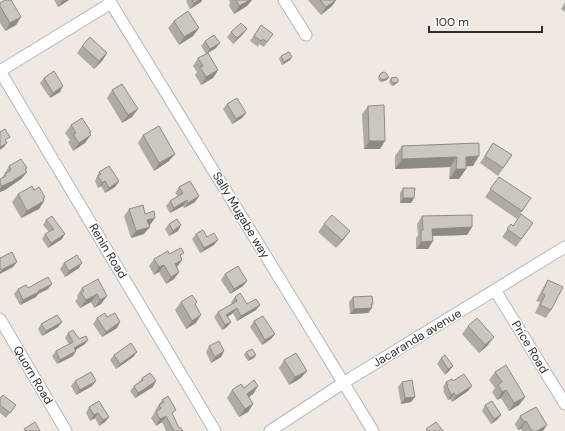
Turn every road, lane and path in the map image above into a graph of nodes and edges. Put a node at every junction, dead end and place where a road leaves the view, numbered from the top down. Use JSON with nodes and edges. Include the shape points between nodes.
{"nodes":[{"id":1,"x":284,"y":0,"type":"edge"},
{"id":2,"x":110,"y":2,"type":"edge"},
{"id":3,"x":306,"y":35,"type":"dead end"},
{"id":4,"x":0,"y":71,"type":"edge"},
{"id":5,"x":565,"y":247,"type":"edge"},
{"id":6,"x":495,"y":290,"type":"junction"},
{"id":7,"x":0,"y":319,"type":"edge"},
{"id":8,"x":343,"y":383,"type":"junction"},
{"id":9,"x":565,"y":404,"type":"edge"},
{"id":10,"x":66,"y":431,"type":"edge"},
{"id":11,"x":215,"y":431,"type":"edge"},
{"id":12,"x":270,"y":431,"type":"edge"},
{"id":13,"x":373,"y":431,"type":"edge"}],
"edges":[{"from":1,"to":3,"type":"street"},
{"from":2,"to":4,"type":"street"},
{"from":2,"to":8,"type":"street","name":"Sally Mugabe way"},
{"from":4,"to":11,"type":"street","name":"Renin Road"},
{"from":5,"to":6,"type":"street","name":"Jacaranda avenue"},
{"from":6,"to":8,"type":"street","name":"Jacaranda avenue"},
{"from":6,"to":9,"type":"street","name":"Price Road"},
{"from":7,"to":10,"type":"street","name":"Quorn Road"},
{"from":8,"to":12,"type":"street","name":"Jacaranda avenue"},
{"from":8,"to":13,"type":"street","name":"Sally Mugabe way"}]}
